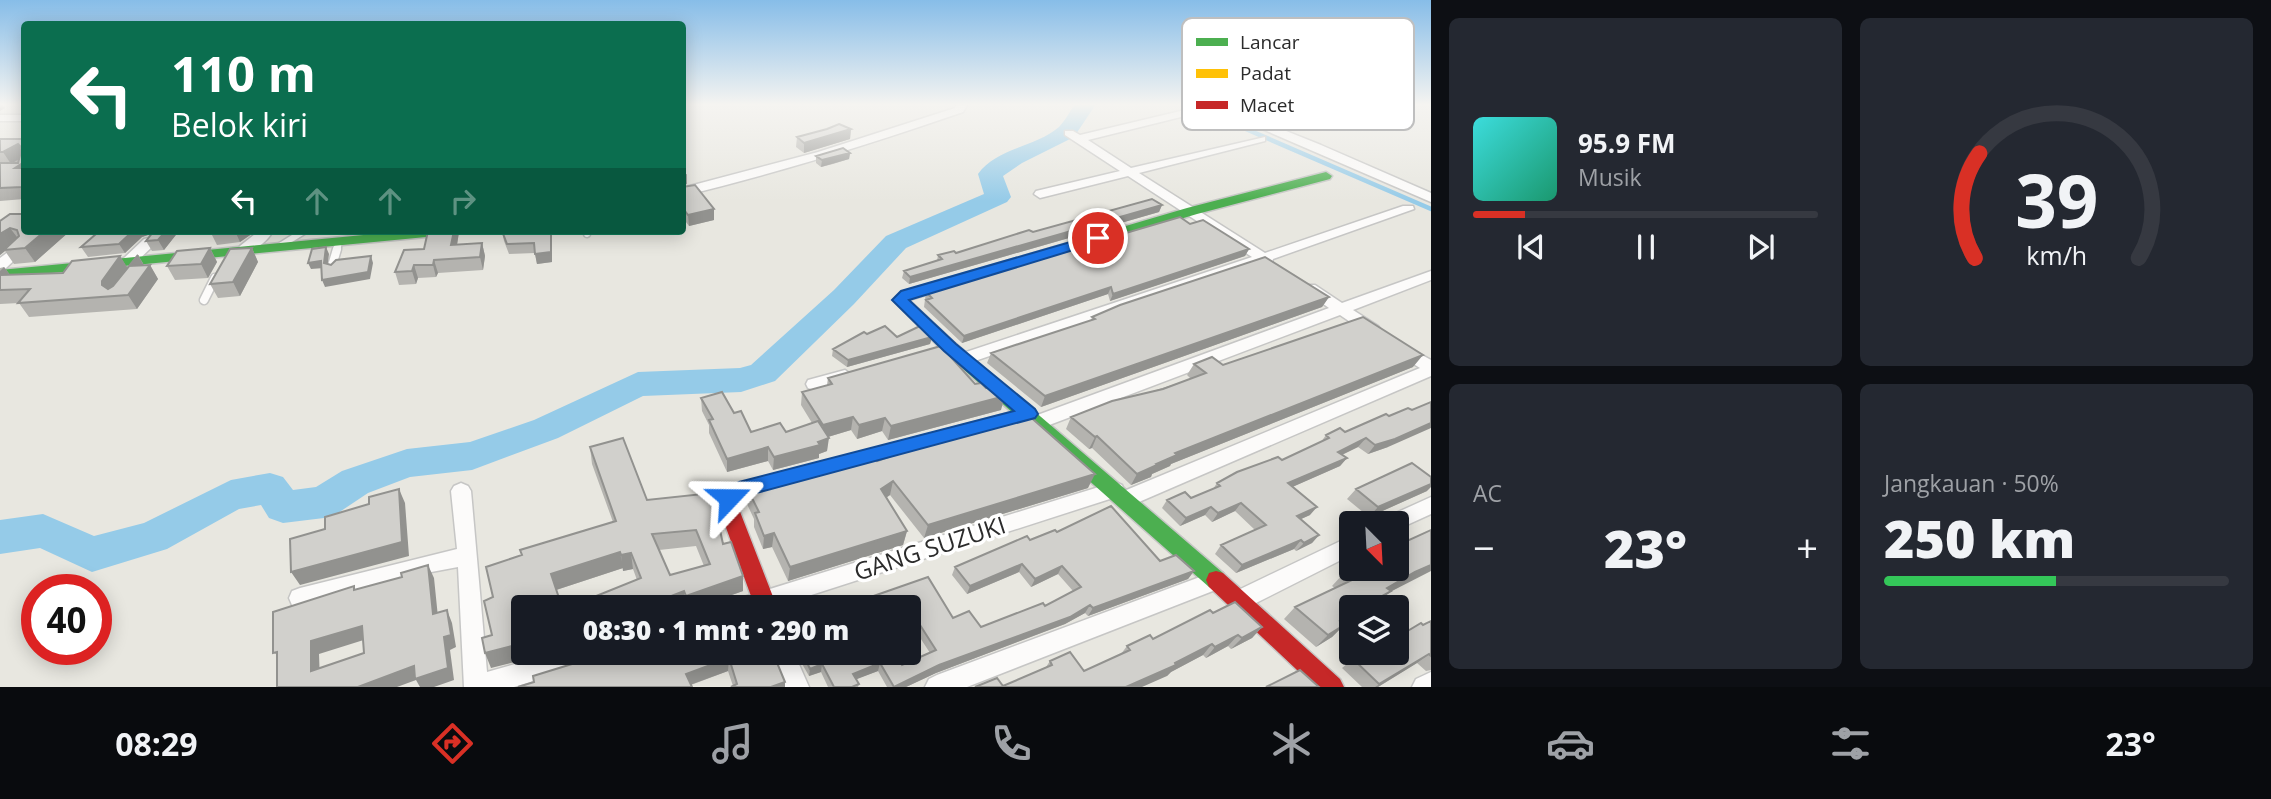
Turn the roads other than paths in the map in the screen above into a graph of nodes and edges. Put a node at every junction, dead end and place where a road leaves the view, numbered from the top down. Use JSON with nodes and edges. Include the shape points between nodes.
{"nodes":[{"id":1,"x":879,"y":136,"type":"edge"},
{"id":2,"x":1074,"y":136,"type":"edge"},
{"id":3,"x":1290,"y":136,"type":"edge"},
{"id":4,"x":1261,"y":139,"type":"dead end"},
{"id":5,"x":1129,"y":171,"type":"junction"},
{"id":6,"x":1326,"y":176,"type":"dead end"},
{"id":7,"x":686,"y":191,"type":"edge"},
{"id":8,"x":1040,"y":194,"type":"dead end"},
{"id":9,"x":1431,"y":198,"type":"edge"},
{"id":10,"x":1408,"y":209,"type":"dead end"},
{"id":11,"x":1192,"y":211,"type":"junction"},
{"id":12,"x":265,"y":235,"type":"edge"},
{"id":13,"x":298,"y":235,"type":"edge"},
{"id":14,"x":382,"y":235,"type":"edge"},
{"id":15,"x":149,"y":242,"type":"edge"},
{"id":16,"x":338,"y":242,"type":"junction"},
{"id":17,"x":279,"y":247,"type":"junction"},
{"id":18,"x":19,"y":248,"type":"edge"},
{"id":19,"x":233,"y":254,"type":"junction"},
{"id":20,"x":1261,"y":256,"type":"junction"},
{"id":21,"x":136,"y":264,"type":"junction"},
{"id":22,"x":0,"y":265,"type":"edge"},
{"id":23,"x":332,"y":266,"type":"edge"},
{"id":24,"x":0,"y":274,"type":"edge"},
{"id":25,"x":217,"y":275,"type":"edge"},
{"id":26,"x":1431,"y":275,"type":"edge"},
{"id":27,"x":204,"y":300,"type":"dead end"},
{"id":28,"x":1340,"y":308,"type":"junction"},
{"id":29,"x":950,"y":348,"type":"junction"},
{"id":30,"x":925,"y":354,"type":"edge"},
{"id":31,"x":963,"y":359,"type":"junction"},
{"id":32,"x":1431,"y":369,"type":"edge"},
{"id":33,"x":863,"y":371,"type":"edge"},
{"id":34,"x":814,"y":384,"type":"dead end"},
{"id":35,"x":1033,"y":418,"type":"junction"},
{"id":36,"x":461,"y":491,"type":"dead end"},
{"id":37,"x":1120,"y":495,"type":"junction"},
{"id":38,"x":1431,"y":505,"type":"edge"},
{"id":39,"x":1409,"y":516,"type":"edge"},
{"id":40,"x":1339,"y":551,"type":"edge"},
{"id":41,"x":468,"y":556,"type":"junction"},
{"id":42,"x":1216,"y":580,"type":"junction"},
{"id":43,"x":755,"y":595,"type":"edge"},
{"id":44,"x":791,"y":595,"type":"edge"},
{"id":45,"x":300,"y":598,"type":"dead end"},
{"id":46,"x":1238,"y":601,"type":"junction"},
{"id":47,"x":550,"y":665,"type":"edge"},
{"id":48,"x":788,"y":665,"type":"edge"},
{"id":49,"x":1431,"y":683,"type":"edge"},
{"id":50,"x":476,"y":687,"type":"edge"},
{"id":51,"x":797,"y":687,"type":"edge"},
{"id":52,"x":937,"y":687,"type":"edge"},
{"id":53,"x":1332,"y":687,"type":"edge"},
{"id":54,"x":1424,"y":687,"type":"edge"}],
"edges":[{"from":1,"to":7,"type":"street"},
{"from":2,"to":5,"type":"street"},
{"from":3,"to":9,"type":"street"},
{"from":4,"to":5,"type":"street"},
{"from":5,"to":8,"type":"street"},
{"from":5,"to":11,"type":"street"},
{"from":6,"to":11,"type":"street"},
{"from":10,"to":20,"type":"street"},
{"from":11,"to":20,"type":"street"},
{"from":11,"to":29,"type":"street","via":[[901,297],[905,308]]},
{"from":12,"to":19,"type":"street"},
{"from":13,"to":17,"type":"lane"},
{"from":14,"to":16,"type":"street"},
{"from":15,"to":21,"type":"street"},
{"from":16,"to":17,"type":"street"},
{"from":16,"to":23,"type":"lane"},
{"from":17,"to":19,"type":"street"},
{"from":18,"to":22,"type":"street"},
{"from":19,"to":21,"type":"street"},
{"from":20,"to":28,"type":"street"},
{"from":20,"to":31,"type":"street"},
{"from":21,"to":24,"type":"street"},
{"from":25,"to":27,"type":"lane"},
{"from":26,"to":28,"type":"street"},
{"from":28,"to":32,"type":"street"},
{"from":28,"to":35,"type":"street"},
{"from":29,"to":30,"type":"street"},
{"from":29,"to":31,"type":"street"},
{"from":31,"to":35,"type":"street"},
{"from":32,"to":37,"type":"street","name":"GANG SUZUKI"},
{"from":33,"to":34,"type":"street"},
{"from":35,"to":37,"type":"street"},
{"from":35,"to":43,"type":"street","via":[[733,494],[727,503]]},
{"from":36,"to":41,"type":"street"},
{"from":37,"to":42,"type":"street"},
{"from":37,"to":44,"type":"street","name":"GANG SUZUKI"},
{"from":38,"to":39,"type":"street"},
{"from":40,"to":46,"type":"street"},
{"from":41,"to":45,"type":"street"},
{"from":41,"to":50,"type":"street"},
{"from":42,"to":46,"type":"street"},
{"from":42,"to":52,"type":"street"},
{"from":46,"to":53,"type":"street"},
{"from":47,"to":50,"type":"street"},
{"from":48,"to":51,"type":"street"},
{"from":49,"to":54,"type":"street"}]}
